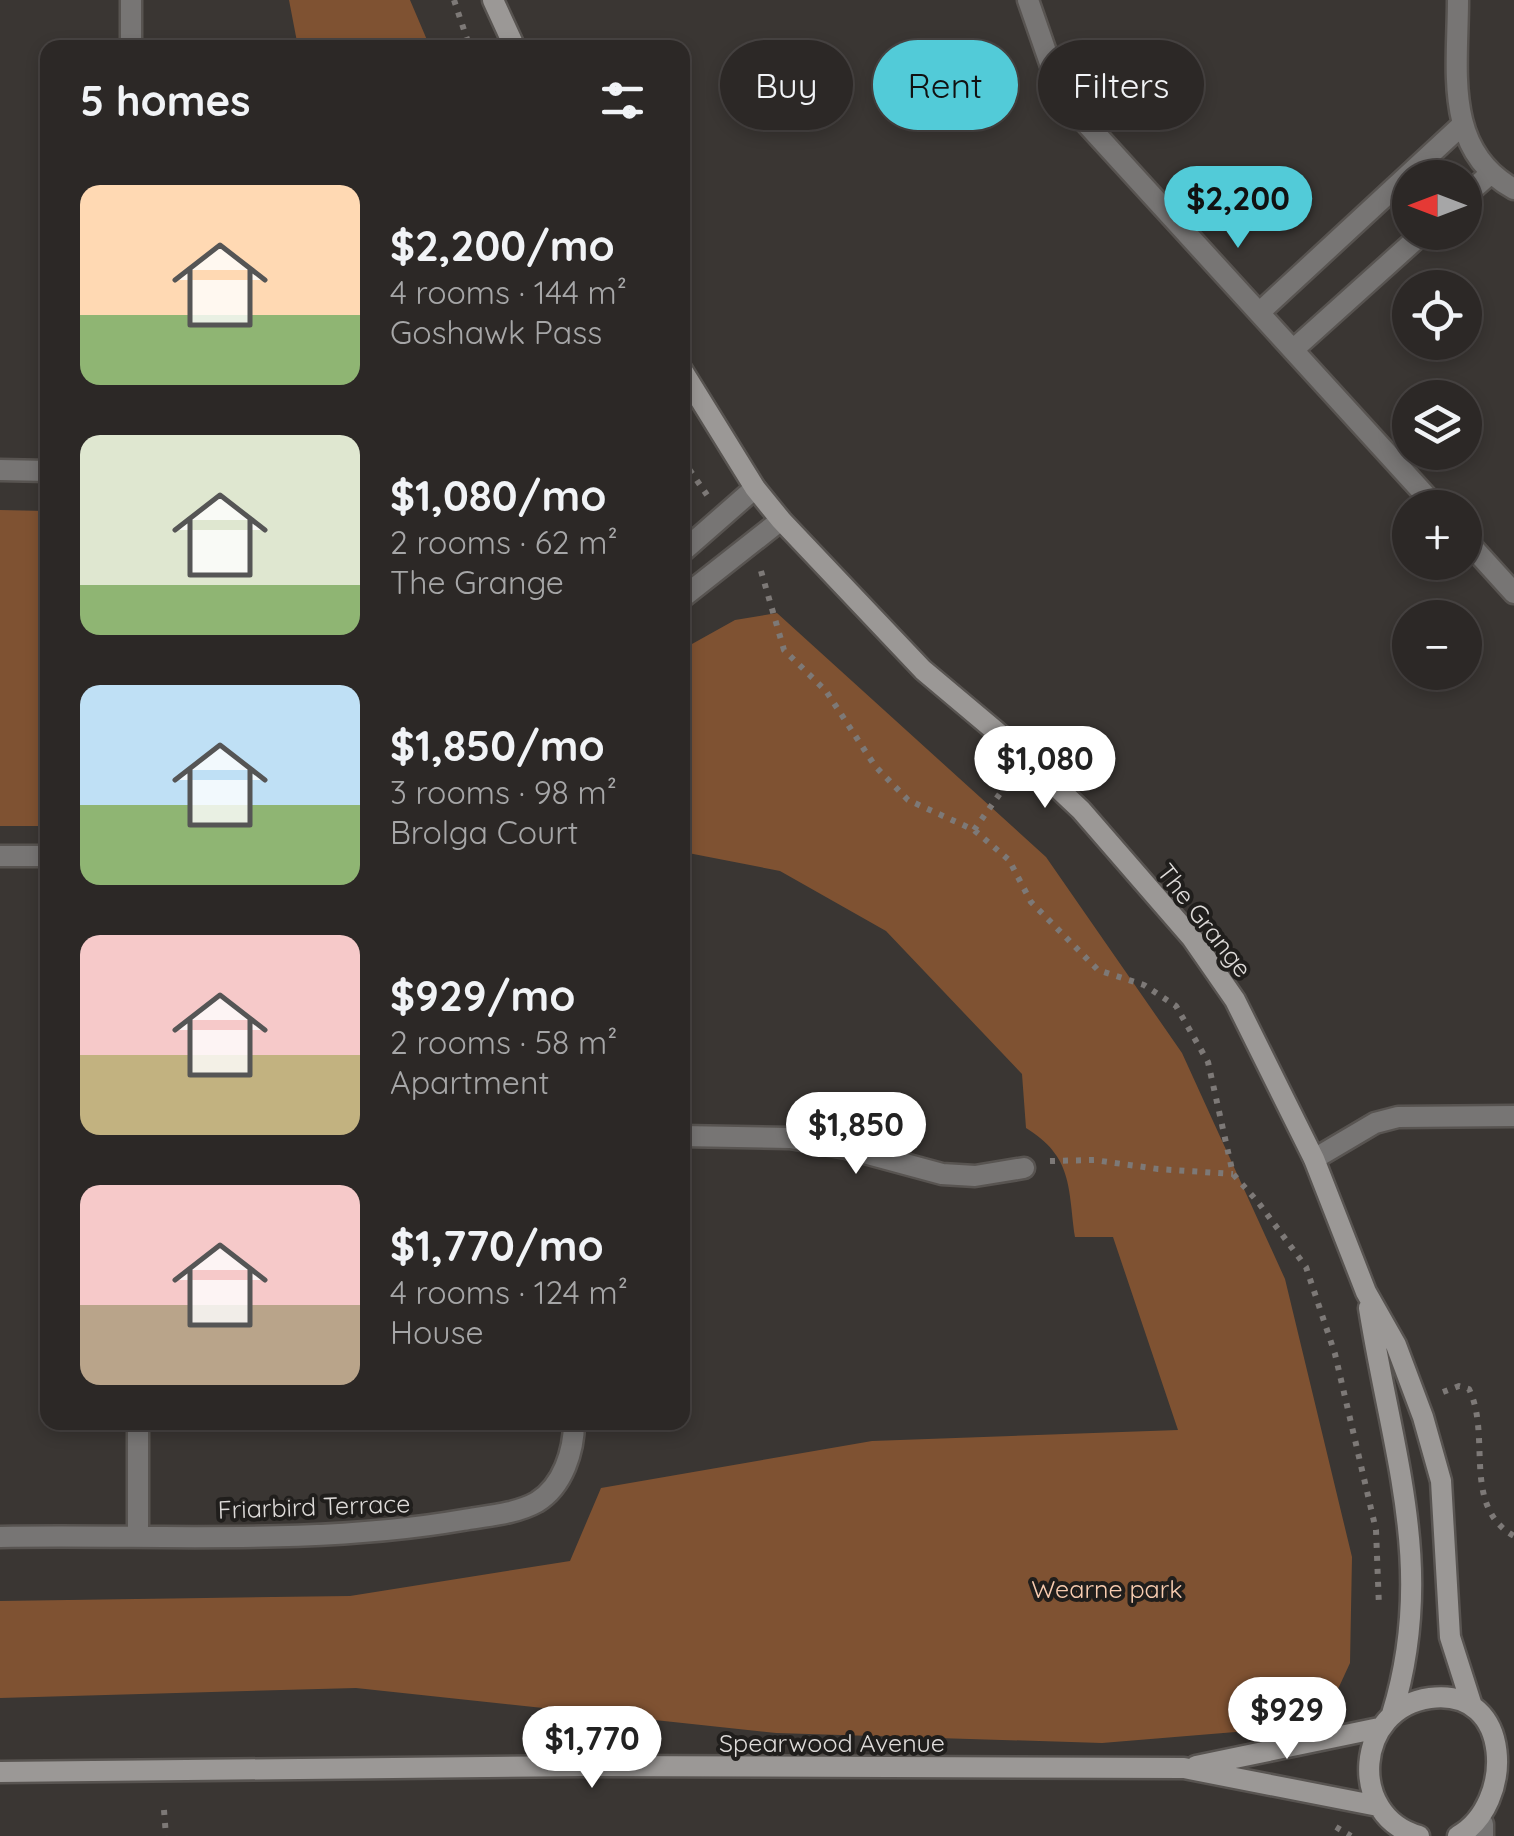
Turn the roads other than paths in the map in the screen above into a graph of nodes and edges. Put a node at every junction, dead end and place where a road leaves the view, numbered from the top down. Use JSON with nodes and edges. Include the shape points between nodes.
{"nodes":[{"id":1,"x":131,"y":0,"type":"edge"},
{"id":2,"x":494,"y":0,"type":"edge"},
{"id":3,"x":1028,"y":0,"type":"edge"},
{"id":4,"x":1458,"y":0,"type":"edge"},
{"id":5,"x":131,"y":40,"type":"edge"},
{"id":6,"x":512,"y":40,"type":"edge"},
{"id":7,"x":1462,"y":124,"type":"junction"},
{"id":8,"x":1491,"y":173,"type":"junction"},
{"id":9,"x":1482,"y":181,"type":"edge"},
{"id":10,"x":1514,"y":190,"type":"edge"},
{"id":11,"x":1404,"y":250,"type":"edge"},
{"id":12,"x":1260,"y":312,"type":"junction"},
{"id":13,"x":1294,"y":349,"type":"junction"},
{"id":14,"x":690,"y":383,"type":"edge"},
{"id":15,"x":0,"y":470,"type":"edge"},
{"id":16,"x":40,"y":471,"type":"edge"},
{"id":17,"x":755,"y":488,"type":"junction"},
{"id":18,"x":1421,"y":490,"type":"edge"},
{"id":19,"x":781,"y":520,"type":"junction"},
{"id":20,"x":690,"y":545,"type":"edge"},
{"id":21,"x":1482,"y":558,"type":"edge"},
{"id":22,"x":690,"y":592,"type":"edge"},
{"id":23,"x":1514,"y":593,"type":"edge"},
{"id":24,"x":0,"y":856,"type":"edge"},
{"id":25,"x":40,"y":856,"type":"edge"},
{"id":26,"x":1514,"y":1116,"type":"edge"},
{"id":27,"x":690,"y":1136,"type":"edge"},
{"id":28,"x":1314,"y":1160,"type":"junction"},
{"id":29,"x":1024,"y":1168,"type":"road end"},
{"id":30,"x":1366,"y":1292,"type":"junction"},
{"id":31,"x":138,"y":1430,"type":"edge"},
{"id":32,"x":573,"y":1430,"type":"edge"},
{"id":33,"x":138,"y":1534,"type":"junction"},
{"id":34,"x":0,"y":1537,"type":"edge"},
{"id":35,"x":1472,"y":1706,"type":"junction"},
{"id":36,"x":1386,"y":1721,"type":"junction"},
{"id":37,"x":1504,"y":1728,"type":"edge"},
{"id":38,"x":1184,"y":1768,"type":"junction"},
{"id":39,"x":0,"y":1772,"type":"edge"},
{"id":40,"x":1508,"y":1799,"type":"edge"},
{"id":41,"x":1378,"y":1806,"type":"junction"},
{"id":42,"x":1483,"y":1830,"type":"edge"},
{"id":43,"x":1416,"y":1836,"type":"edge"},
{"id":44,"x":1458,"y":1836,"type":"edge"}],
"edges":[{"from":1,"to":5,"type":"street"},
{"from":2,"to":6,"type":"street"},
{"from":3,"to":12,"type":"street","via":[[1052,69],[1085,122]]},
{"from":4,"to":7,"type":"street"},
{"from":7,"to":8,"type":"street","via":[[1473,154]]},
{"from":7,"to":12,"type":"street"},
{"from":8,"to":9,"type":"street"},
{"from":8,"to":10,"type":"street"},
{"from":11,"to":13,"type":"street"},
{"from":12,"to":13,"type":"street"},
{"from":13,"to":18,"type":"street"},
{"from":14,"to":17,"type":"street","name":"The Grange"},
{"from":15,"to":16,"type":"street"},
{"from":17,"to":19,"type":"street","name":"The Grange"},
{"from":17,"to":20,"type":"street"},
{"from":19,"to":22,"type":"street"},
{"from":19,"to":28,"type":"street","name":"The Grange","via":[[923,670],[1081,810],[1192,938],[1235,1000]]},
{"from":21,"to":23,"type":"street"},
{"from":24,"to":25,"type":"street"},
{"from":26,"to":28,"type":"street","via":[[1398,1117],[1358,1131]]},
{"from":27,"to":29,"type":"street","via":[[790,1138],[942,1174]]},
{"from":28,"to":30,"type":"street","name":"The Grange"},
{"from":30,"to":35,"type":"street","name":"The Grange","via":[[1396,1345],[1424,1418],[1440,1481],[1450,1637]]},
{"from":30,"to":36,"type":"street","name":"The Grange","via":[[1413,1567],[1411,1631]]},
{"from":31,"to":33,"type":"street"},
{"from":32,"to":33,"type":"street","name":"Friarbird Terrace","via":[[557,1484],[536,1502],[505,1512],[412,1529],[308,1536]]},
{"from":33,"to":34,"type":"street","name":"Friarbird Terrace"},
{"from":35,"to":36,"type":"street","name":"Spearwood Avenue","via":[[1431,1698],[1410,1703]]},
{"from":35,"to":37,"type":"street"},
{"from":36,"to":38,"type":"street","name":"Spearwood Avenue"},
{"from":36,"to":41,"type":"street","via":[[1367,1767]]},
{"from":37,"to":40,"type":"street"},
{"from":38,"to":39,"type":"street","name":"Spearwood Avenue"},
{"from":38,"to":41,"type":"street","name":"Spearwood Avenue"},
{"from":40,"to":42,"type":"street"},
{"from":41,"to":43,"type":"street","name":"Spearwood Avenue"},
{"from":42,"to":44,"type":"street"}]}
